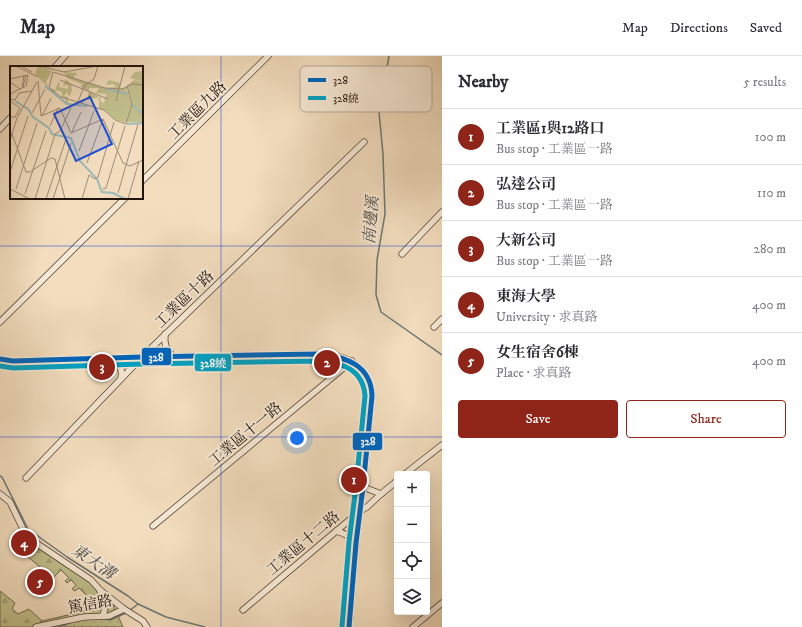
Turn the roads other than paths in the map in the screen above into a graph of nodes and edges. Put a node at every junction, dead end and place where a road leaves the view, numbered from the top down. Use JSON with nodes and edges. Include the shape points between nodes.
{"nodes":[{"id":1,"x":65,"y":56,"type":"edge"},
{"id":2,"x":268,"y":56,"type":"edge"},
{"id":3,"x":56,"y":66,"type":"edge"},
{"id":4,"x":10,"y":118,"type":"edge"},
{"id":5,"x":0,"y":129,"type":"edge"},
{"id":6,"x":364,"y":142,"type":"dead end"},
{"id":7,"x":143,"y":180,"type":"edge"},
{"id":8,"x":124,"y":199,"type":"edge"},
{"id":9,"x":442,"y":212,"type":"edge"},
{"id":10,"x":402,"y":254,"type":"dead end"},
{"id":11,"x":442,"y":319,"type":"edge"},
{"id":12,"x":0,"y":322,"type":"edge"},
{"id":13,"x":434,"y":327,"type":"dead end"},
{"id":14,"x":165,"y":334,"type":"junction"},
{"id":15,"x":173,"y":356,"type":"junction"},
{"id":16,"x":142,"y":357,"type":"junction"},
{"id":17,"x":112,"y":358,"type":"junction"},
{"id":18,"x":0,"y":360,"type":"edge"},
{"id":19,"x":352,"y":361,"type":"junction"},
{"id":20,"x":121,"y":378,"type":"junction"},
{"id":21,"x":442,"y":445,"type":"edge"},
{"id":22,"x":409,"y":471,"type":"edge"},
{"id":23,"x":26,"y":478,"type":"dead end"},
{"id":24,"x":394,"y":483,"type":"edge"},
{"id":25,"x":364,"y":487,"type":"junction"},
{"id":26,"x":0,"y":494,"type":"edge"},
{"id":27,"x":381,"y":494,"type":"junction"},
{"id":28,"x":360,"y":511,"type":"junction"},
{"id":29,"x":153,"y":526,"type":"dead end"},
{"id":30,"x":336,"y":532,"type":"junction"},
{"id":31,"x":356,"y":543,"type":"junction"},
{"id":32,"x":100,"y":590,"type":"junction"},
{"id":33,"x":442,"y":603,"type":"edge"},
{"id":34,"x":124,"y":609,"type":"junction"},
{"id":35,"x":243,"y":610,"type":"dead end"},
{"id":36,"x":103,"y":615,"type":"junction"},
{"id":37,"x":36,"y":627,"type":"edge"},
{"id":38,"x":147,"y":627,"type":"edge"},
{"id":39,"x":349,"y":627,"type":"edge"},
{"id":40,"x":413,"y":627,"type":"edge"}],
"edges":[{"from":1,"to":3,"type":"street"},
{"from":2,"to":7,"type":"street","name":"工業區九路"},
{"from":4,"to":5,"type":"street"},
{"from":6,"to":14,"type":"street","name":"工業區十路"},
{"from":8,"to":12,"type":"street"},
{"from":9,"to":10,"type":"street"},
{"from":11,"to":13,"type":"street"},
{"from":14,"to":15,"type":"street","via":[[165,346]]},
{"from":14,"to":16,"type":"street","name":"工業區十路"},
{"from":15,"to":16,"type":"street"},
{"from":15,"to":19,"type":"street","via":[[320,354]]},
{"from":16,"to":17,"type":"street"},
{"from":16,"to":20,"type":"street","name":"工業區十路"},
{"from":17,"to":18,"type":"street"},
{"from":17,"to":20,"type":"street","via":[[122,370]]},
{"from":19,"to":25,"type":"street","via":[[365,374],[372,390]]},
{"from":19,"to":29,"type":"street","name":"工業區十一路"},
{"from":20,"to":23,"type":"street","name":"工業區十路"},
{"from":21,"to":22,"type":"street"},
{"from":24,"to":27,"type":"street","name":"工業區十二路"},
{"from":25,"to":27,"type":"street"},
{"from":25,"to":28,"type":"street"},
{"from":26,"to":32,"type":"street","via":[[10,502],[24,531],[39,545],[91,580]]},
{"from":27,"to":28,"type":"street","name":"工業區十二路"},
{"from":28,"to":30,"type":"street","name":"工業區十二路"},
{"from":28,"to":31,"type":"street"},
{"from":30,"to":31,"type":"street","via":[[347,534]]},
{"from":30,"to":35,"type":"street","name":"工業區十二路"},
{"from":31,"to":39,"type":"street"},
{"from":32,"to":34,"type":"street"},
{"from":32,"to":36,"type":"street","via":[[105,603]]},
{"from":33,"to":40,"type":"street"},
{"from":34,"to":36,"type":"street","name":"篤信路","via":[[109,616]]},
{"from":34,"to":38,"type":"street","via":[[143,621]]},
{"from":36,"to":37,"type":"street","name":"篤信路"}]}
